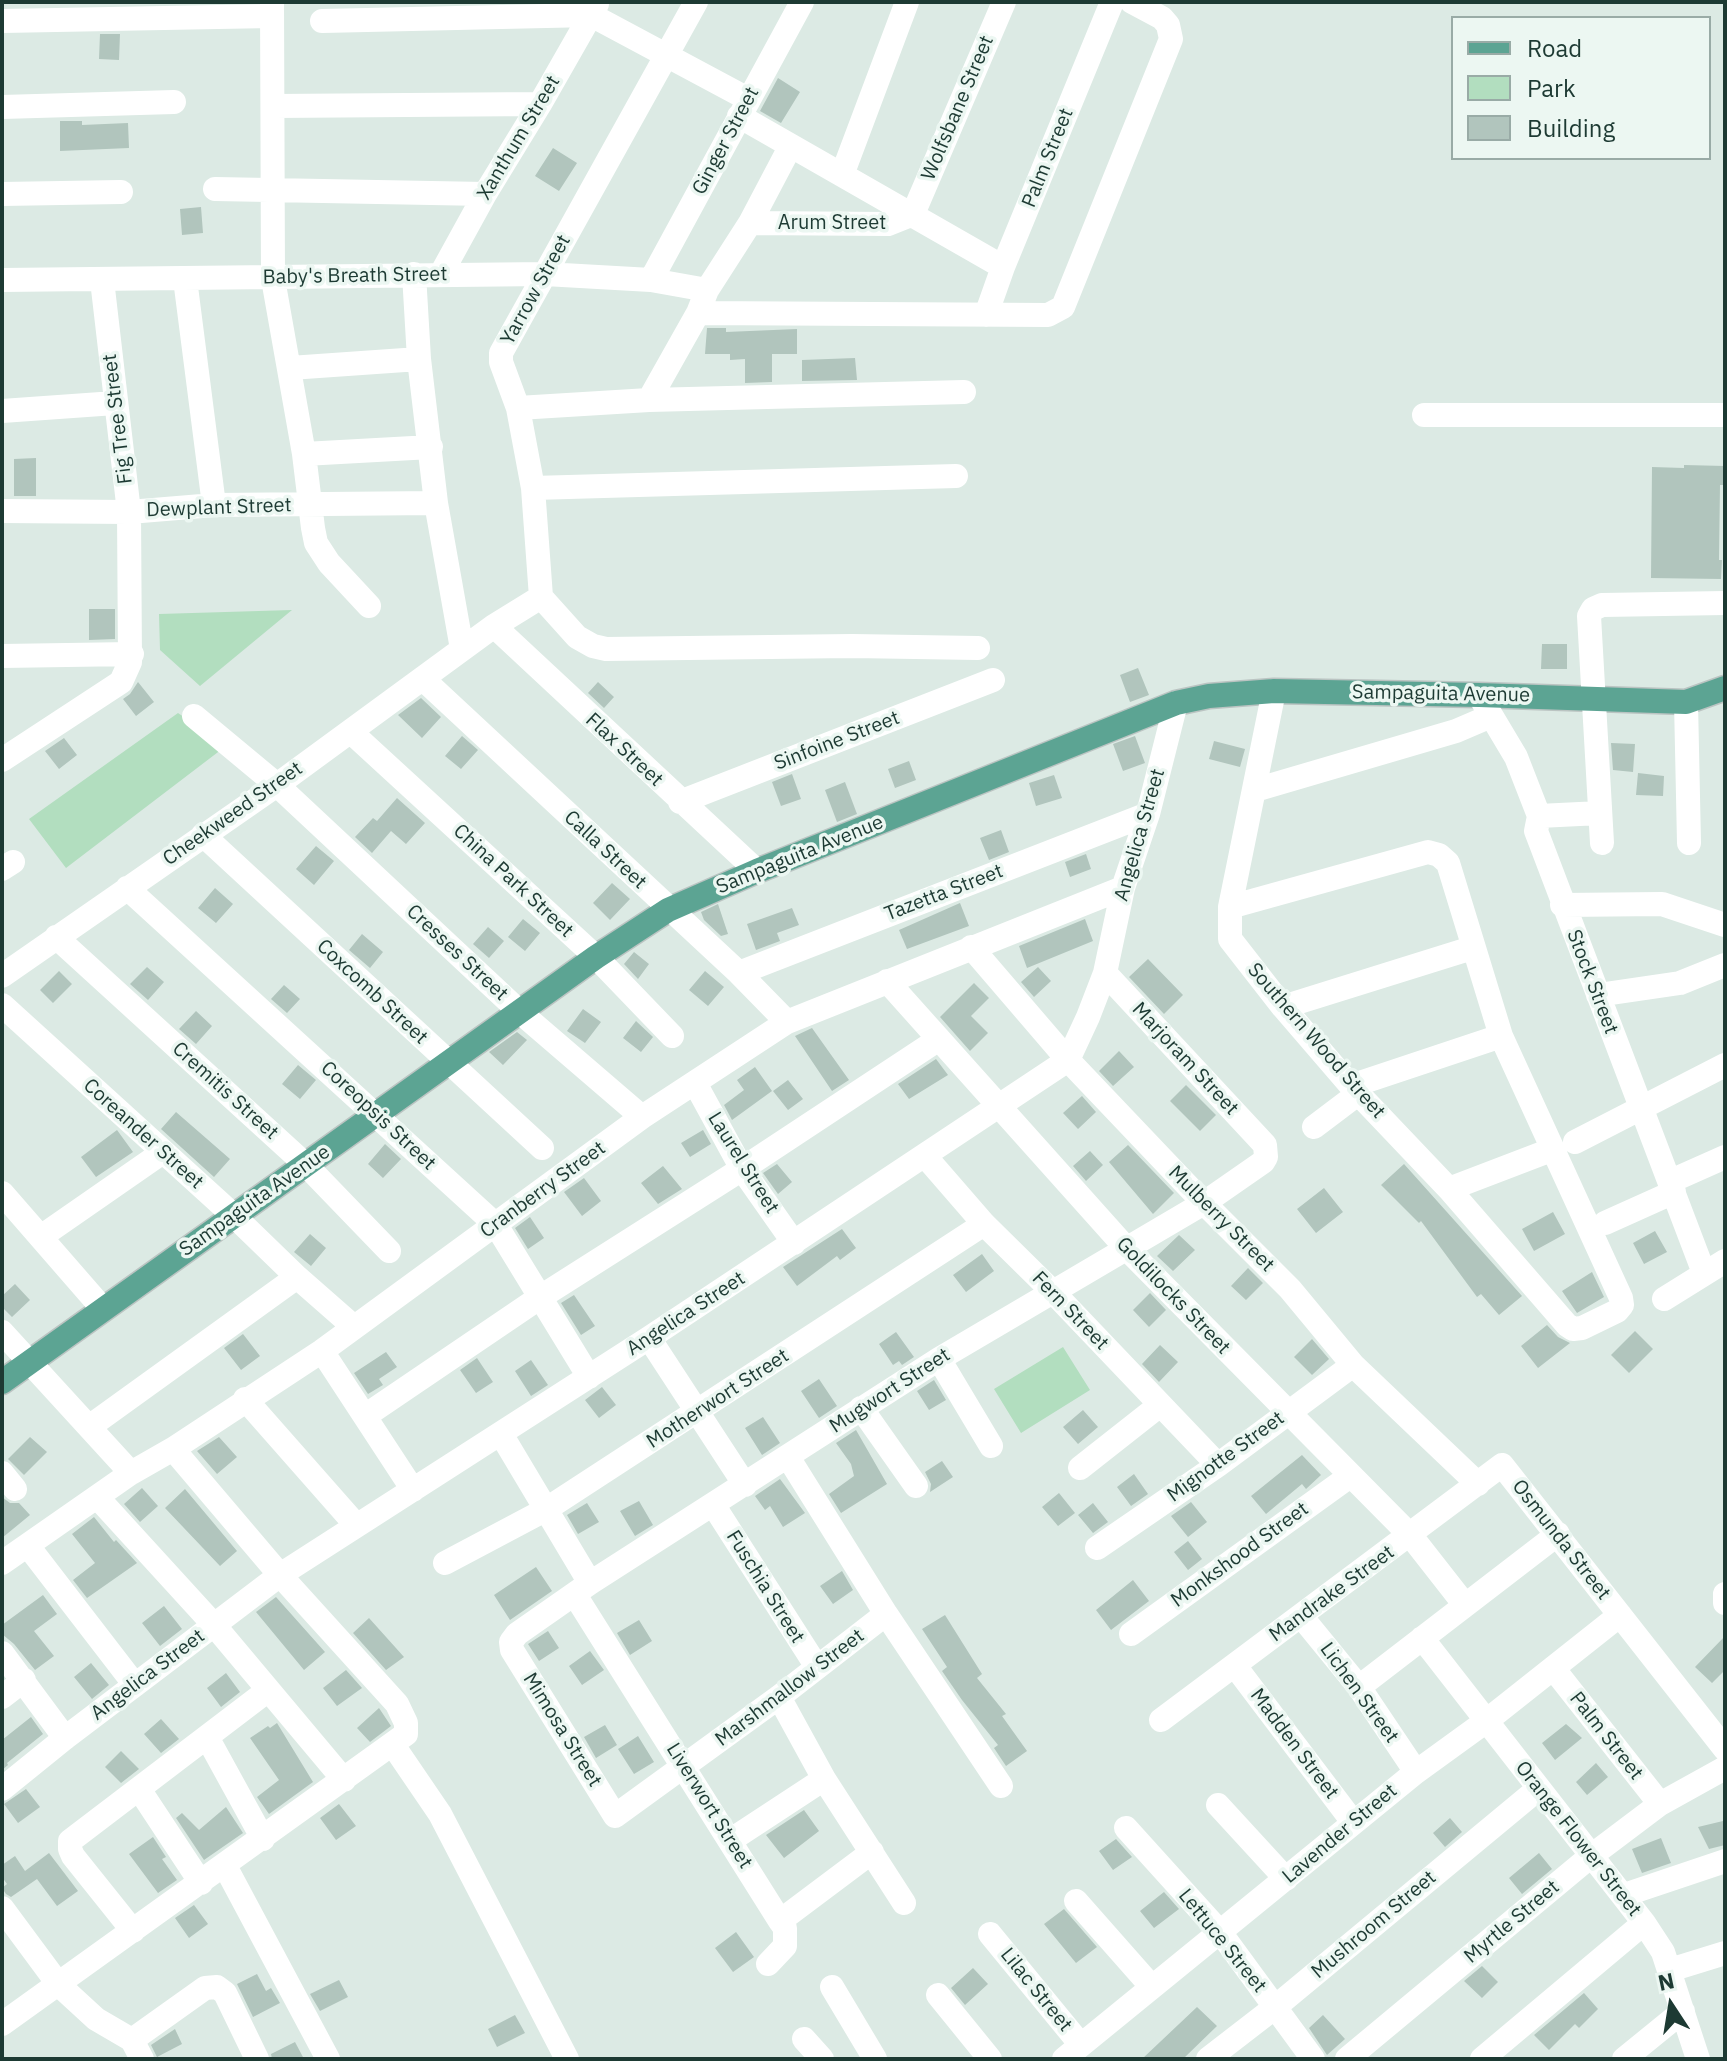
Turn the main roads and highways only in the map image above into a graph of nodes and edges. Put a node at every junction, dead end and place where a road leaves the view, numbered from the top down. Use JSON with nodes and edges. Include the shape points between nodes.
{"nodes":[{"id":1,"x":1725,"y":688,"type":"edge"},
{"id":2,"x":2,"y":1382,"type":"edge"}],
"edges":[{"from":1,"to":2,"type":"main road","name":"Sampaguita Avenue","via":[[1686,702],[1594,698],[1485,705],[1274,691],[1209,696],[1176,703],[757,871],[668,910],[596,957]]}]}
